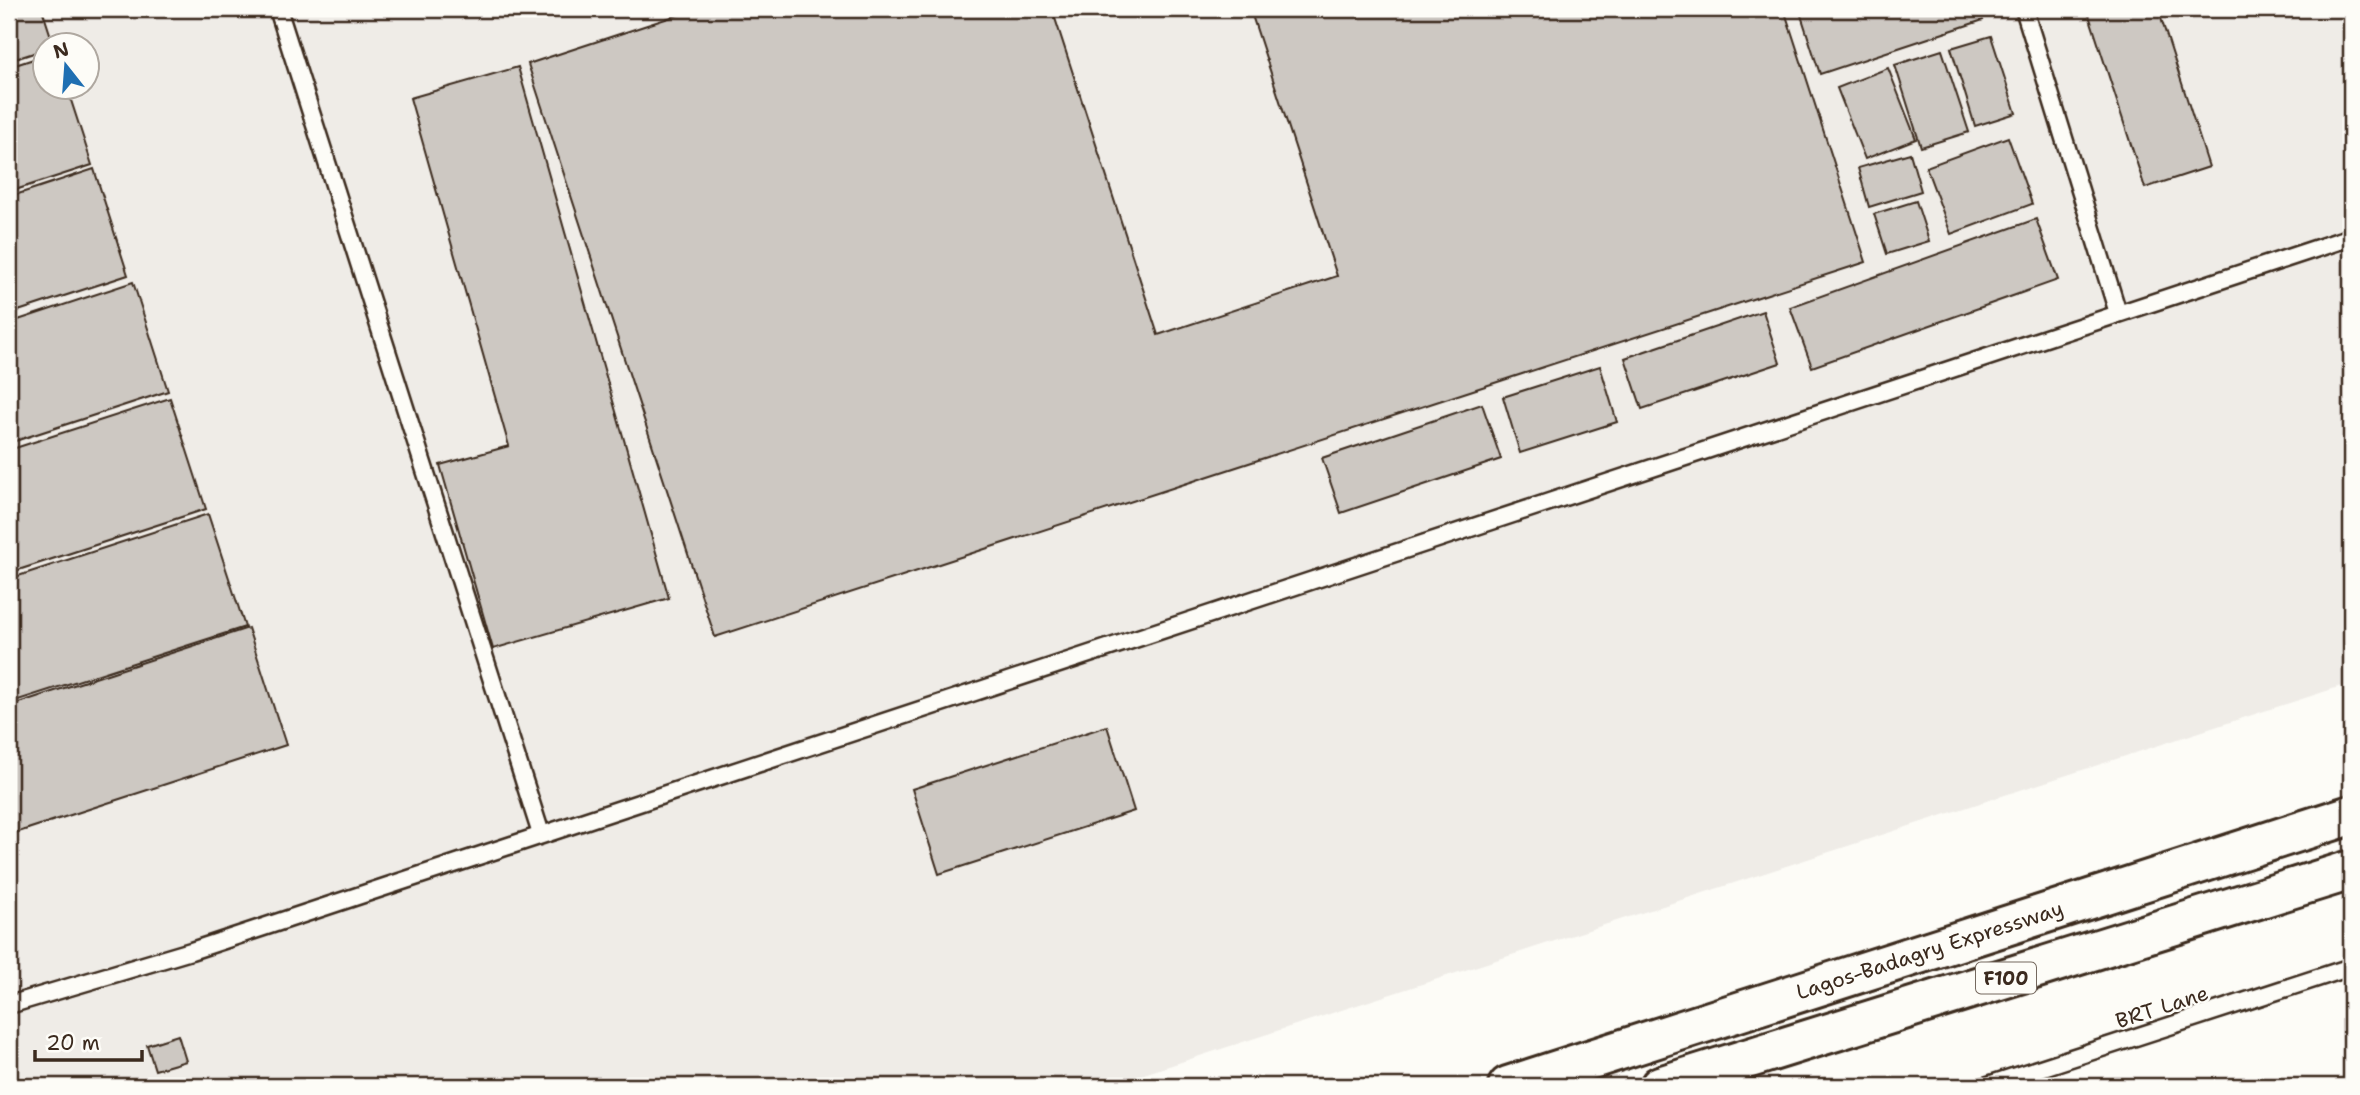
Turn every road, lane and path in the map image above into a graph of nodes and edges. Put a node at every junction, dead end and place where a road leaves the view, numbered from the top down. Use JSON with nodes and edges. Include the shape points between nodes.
{"nodes":[{"id":1,"x":278,"y":9,"type":"edge"},
{"id":2,"x":2024,"y":9,"type":"edge"},
{"id":3,"x":2351,"y":237,"type":"edge"},
{"id":4,"x":2118,"y":313,"type":"junction"},
{"id":5,"x":2351,"y":815,"type":"edge"},
{"id":6,"x":541,"y":834,"type":"junction"},
{"id":7,"x":2351,"y":870,"type":"edge"},
{"id":8,"x":2351,"y":967,"type":"edge"},
{"id":9,"x":9,"y":1005,"type":"edge"},
{"id":10,"x":1508,"y":1086,"type":"edge"},
{"id":11,"x":1660,"y":1086,"type":"edge"},
{"id":12,"x":1985,"y":1086,"type":"edge"}],
"edges":[{"from":1,"to":6,"type":"lane"},
{"from":2,"to":4,"type":"lane"},
{"from":3,"to":4,"type":"lane"},
{"from":4,"to":6,"type":"lane"},
{"from":5,"to":10,"type":"main road","name":"Lagos-Badagry Expressway"},
{"from":6,"to":9,"type":"lane","via":[[191,951]]},
{"from":7,"to":11,"type":"main road","number":"F100"},
{"from":8,"to":12,"type":"lane","name":"BRT Lane"}]}
